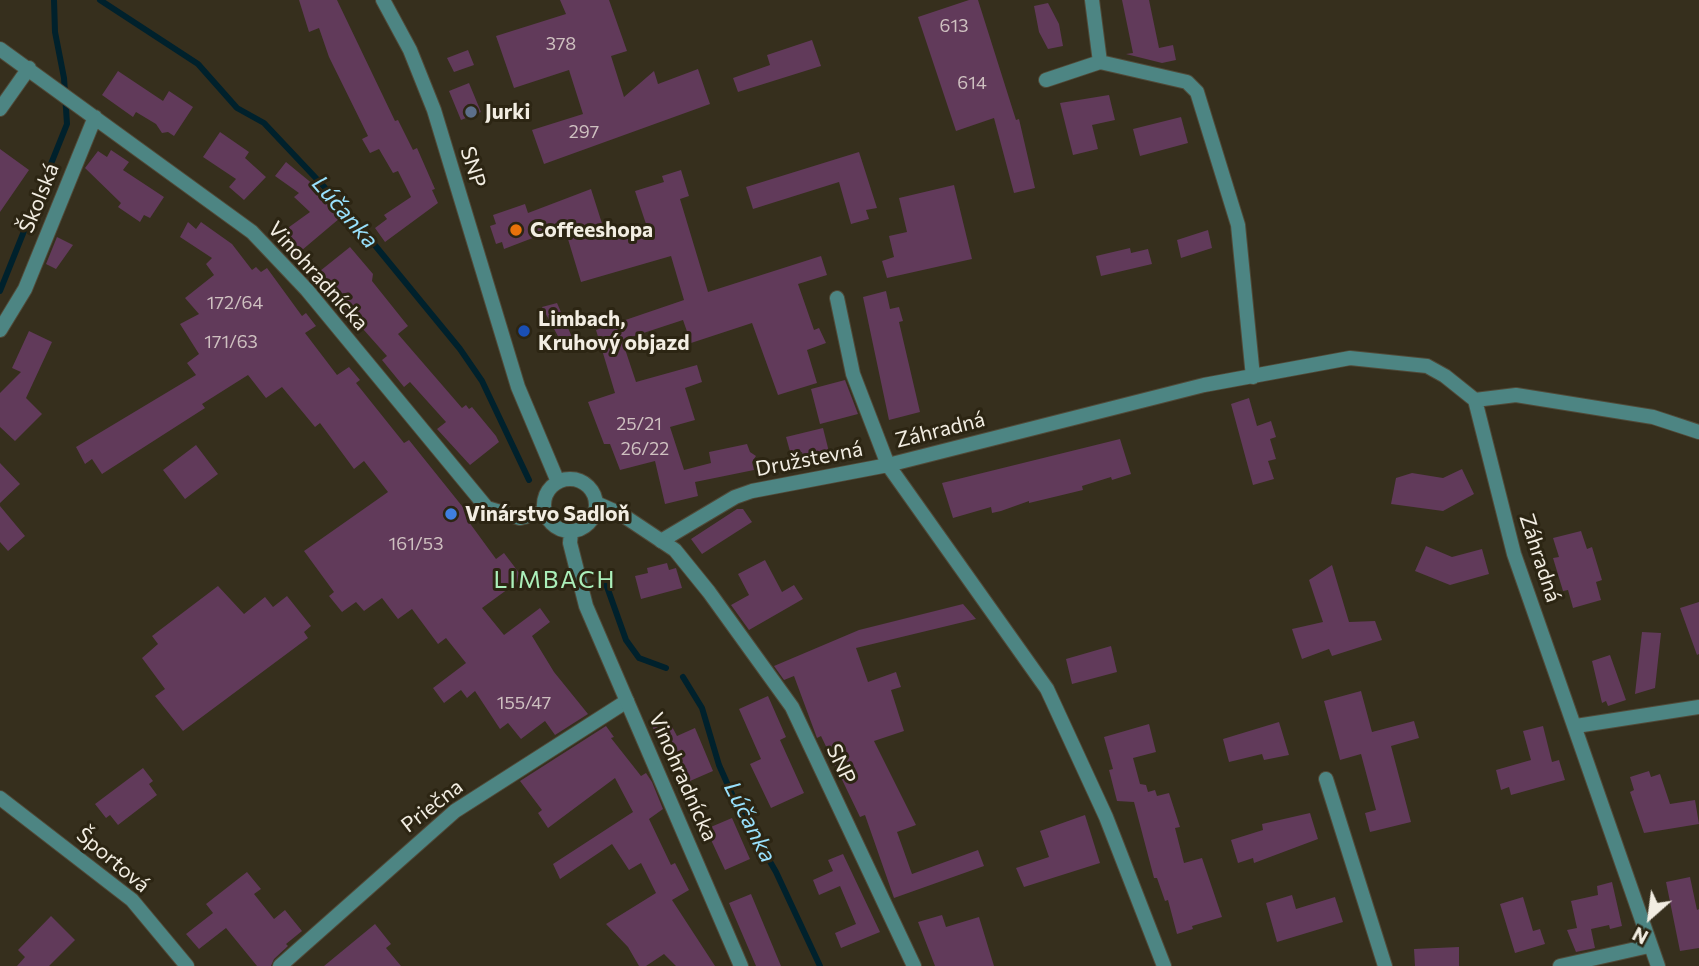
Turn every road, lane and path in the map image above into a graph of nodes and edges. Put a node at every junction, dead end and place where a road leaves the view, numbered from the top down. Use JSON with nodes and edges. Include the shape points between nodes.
{"nodes":[{"id":1,"x":383,"y":0,"type":"edge"},
{"id":2,"x":1092,"y":0,"type":"edge"},
{"id":3,"x":0,"y":49,"type":"edge"},
{"id":4,"x":1100,"y":62,"type":"junction"},
{"id":5,"x":29,"y":68,"type":"junction"},
{"id":6,"x":1046,"y":80,"type":"dead end"},
{"id":7,"x":0,"y":109,"type":"edge"},
{"id":8,"x":95,"y":117,"type":"junction"},
{"id":9,"x":837,"y":298,"type":"dead end"},
{"id":10,"x":0,"y":330,"type":"edge"},
{"id":11,"x":1253,"y":377,"type":"junction"},
{"id":12,"x":1475,"y":400,"type":"junction"},
{"id":13,"x":1699,"y":432,"type":"edge"},
{"id":14,"x":888,"y":465,"type":"junction"},
{"id":15,"x":558,"y":482,"type":"junction"},
{"id":16,"x":596,"y":503,"type":"junction"},
{"id":17,"x":544,"y":512,"type":"junction"},
{"id":18,"x":571,"y":532,"type":"junction"},
{"id":19,"x":661,"y":541,"type":"junction"},
{"id":20,"x":627,"y":701,"type":"junction"},
{"id":21,"x":1699,"y":708,"type":"edge"},
{"id":22,"x":1576,"y":726,"type":"junction"},
{"id":23,"x":1326,"y":779,"type":"dead end"},
{"id":24,"x":0,"y":799,"type":"edge"},
{"id":25,"x":1649,"y":946,"type":"junction"},
{"id":26,"x":187,"y":966,"type":"edge"},
{"id":27,"x":280,"y":966,"type":"edge"},
{"id":28,"x":741,"y":966,"type":"edge"},
{"id":29,"x":914,"y":966,"type":"edge"},
{"id":30,"x":1164,"y":966,"type":"edge"},
{"id":31,"x":1385,"y":966,"type":"edge"},
{"id":32,"x":1560,"y":966,"type":"edge"},
{"id":33,"x":1658,"y":966,"type":"edge"}],
"edges":[{"from":1,"to":15,"type":"street","name":"SNP","via":[[434,110],[506,352]]},
{"from":2,"to":4,"type":"street"},
{"from":3,"to":5,"type":"street","name":"Vinohradnícka"},
{"from":4,"to":6,"type":"street"},
{"from":4,"to":11,"type":"street","via":[[1187,82],[1197,92],[1238,225]]},
{"from":5,"to":7,"type":"street"},
{"from":5,"to":8,"type":"street","name":"Vinohradnícka"},
{"from":8,"to":10,"type":"street","name":"Školská","via":[[24,289]]},
{"from":8,"to":17,"type":"street","name":"Vinohradnícka","via":[[252,232],[307,290],[487,508],[520,518]]},
{"from":9,"to":14,"type":"street","name":"Družstevná","via":[[853,374]]},
{"from":11,"to":12,"type":"street","name":"Záhradná","via":[[1350,358],[1376,360],[1427,366]]},
{"from":11,"to":14,"type":"street","name":"Záhradná","via":[[1203,385]]},
{"from":12,"to":13,"type":"street","via":[[1516,395],[1653,416]]},
{"from":12,"to":22,"type":"street","name":"Záhradná","via":[[1514,554]]},
{"from":14,"to":19,"type":"street","name":"Družstevná","via":[[752,491]]},
{"from":14,"to":30,"type":"street","name":"Záhradná","via":[[1047,689],[1106,817]]},
{"from":15,"to":16,"type":"street","via":[[583,482]]},
{"from":15,"to":17,"type":"street","via":[[546,494]]},
{"from":16,"to":18,"type":"street","via":[[587,526]]},
{"from":16,"to":19,"type":"street","name":"SNP"},
{"from":17,"to":18,"type":"street","via":[[554,526]]},
{"from":18,"to":20,"type":"street","name":"Vinohradnícka","via":[[586,606]]},
{"from":19,"to":29,"type":"street","name":"SNP","via":[[675,550],[709,592],[792,708]]},
{"from":20,"to":27,"type":"street","name":"Priečna","via":[[455,811]]},
{"from":20,"to":28,"type":"street","name":"Vinohradnícka"},
{"from":21,"to":22,"type":"street"},
{"from":22,"to":25,"type":"street","name":"Záhradná"},
{"from":23,"to":31,"type":"street"},
{"from":24,"to":26,"type":"street","name":"Športová","via":[[132,900]]},
{"from":25,"to":32,"type":"street"},
{"from":25,"to":33,"type":"street","name":"Záhradná"}]}
